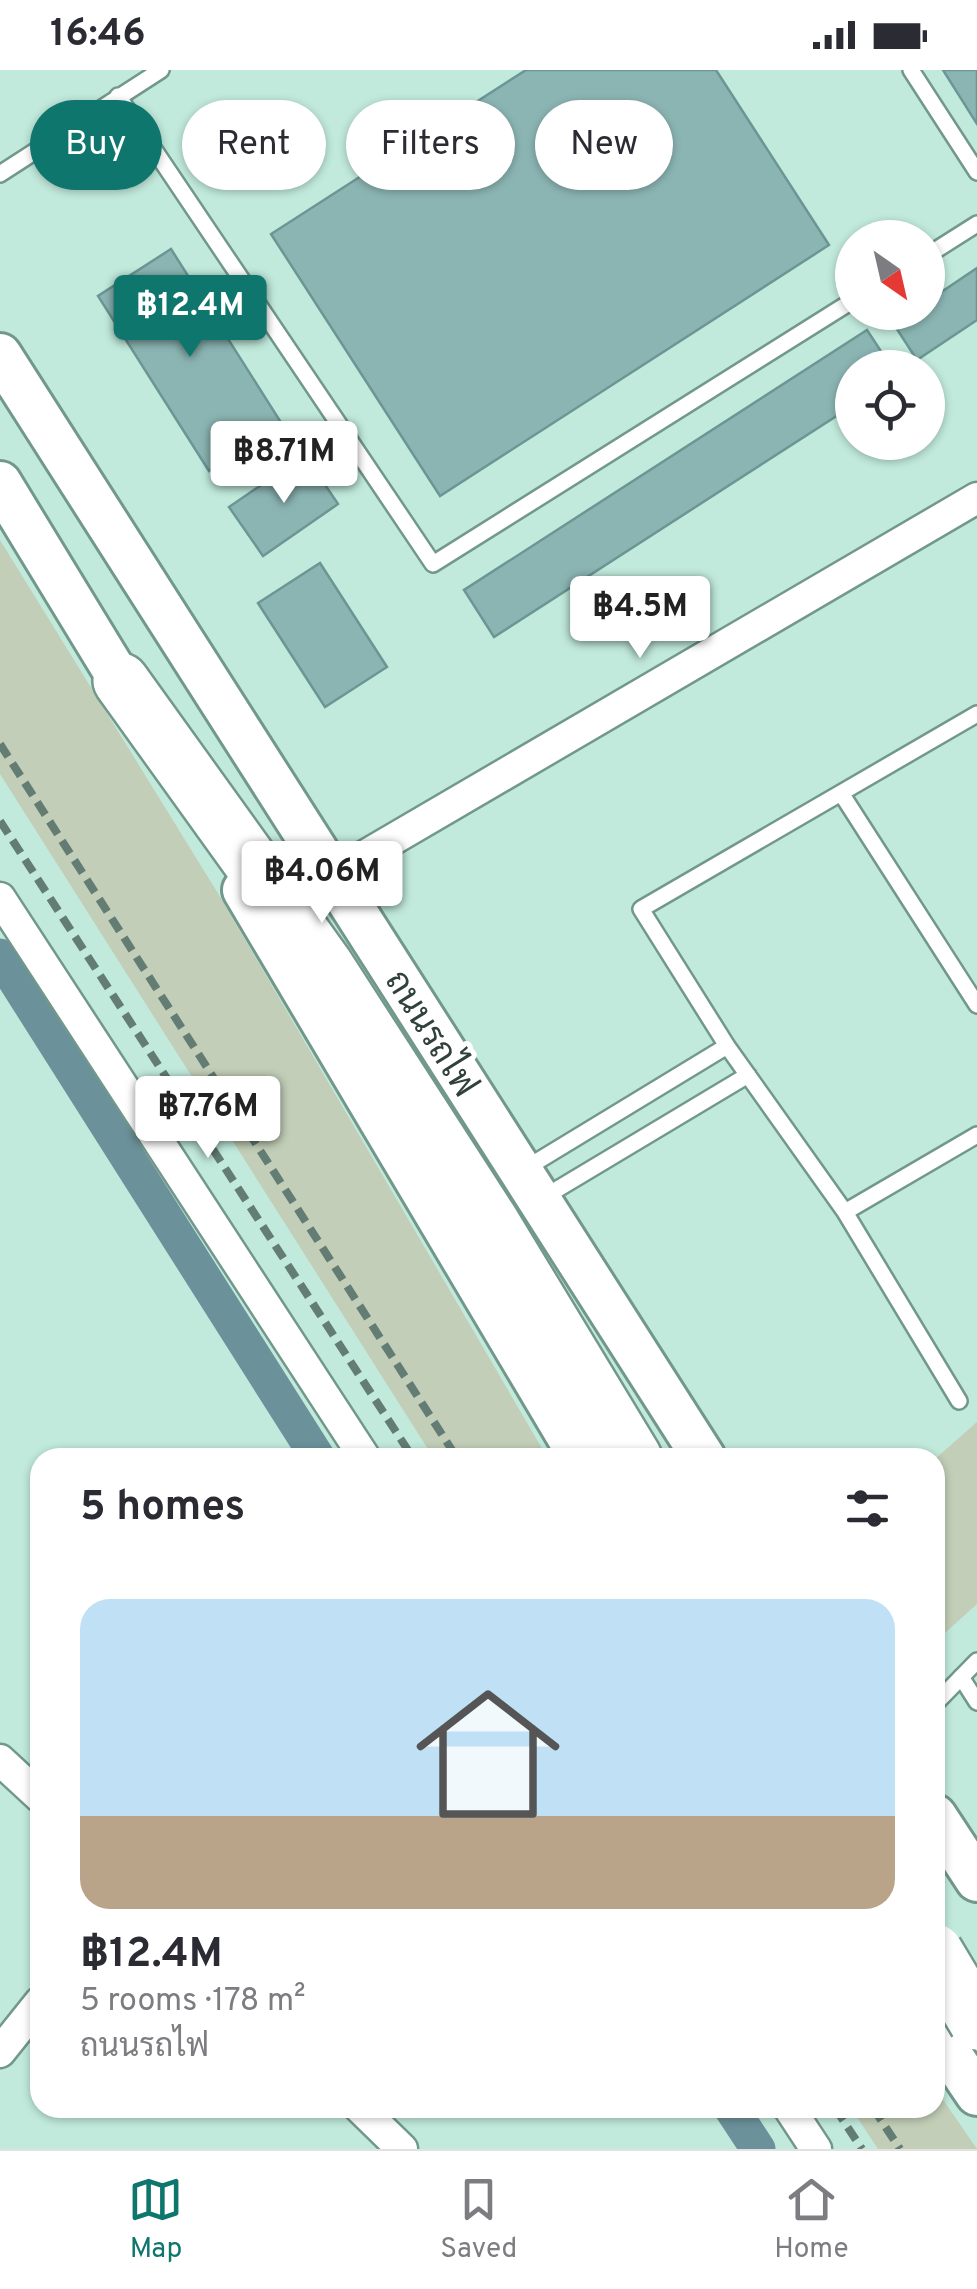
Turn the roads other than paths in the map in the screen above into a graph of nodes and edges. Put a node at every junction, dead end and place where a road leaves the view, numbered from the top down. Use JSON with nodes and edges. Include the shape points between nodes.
{"nodes":[{"id":1,"x":162,"y":70,"type":"edge"},
{"id":2,"x":911,"y":70,"type":"edge"},
{"id":3,"x":118,"y":96,"type":"junction"},
{"id":4,"x":977,"y":172,"type":"edge"},
{"id":5,"x":0,"y":174,"type":"edge"},
{"id":6,"x":977,"y":224,"type":"edge"},
{"id":7,"x":945,"y":244,"type":"edge"},
{"id":8,"x":835,"y":313,"type":"edge"},
{"id":9,"x":0,"y":355,"type":"edge"},
{"id":10,"x":0,"y":483,"type":"edge"},
{"id":11,"x":977,"y":498,"type":"edge"},
{"id":12,"x":122,"y":682,"type":"junction"},
{"id":13,"x":977,"y":714,"type":"edge"},
{"id":14,"x":841,"y":793,"type":"junction"},
{"id":15,"x":332,"y":875,"type":"junction"},
{"id":16,"x":0,"y":898,"type":"edge"},
{"id":17,"x":977,"y":1006,"type":"edge"},
{"id":18,"x":727,"y":1046,"type":"junction"},
{"id":19,"x":748,"y":1075,"type":"junction"},
{"id":20,"x":977,"y":1135,"type":"edge"},
{"id":21,"x":517,"y":1198,"type":"junction"},
{"id":22,"x":845,"y":1212,"type":"junction"},
{"id":23,"x":959,"y":1401,"type":"dead end"},
{"id":24,"x":358,"y":1448,"type":"edge"},
{"id":25,"x":574,"y":1448,"type":"edge"},
{"id":26,"x":630,"y":1448,"type":"edge"},
{"id":27,"x":697,"y":1448,"type":"edge"},
{"id":28,"x":977,"y":1661,"type":"edge"},
{"id":29,"x":961,"y":1678,"type":"junction"},
{"id":30,"x":945,"y":1694,"type":"edge"},
{"id":31,"x":977,"y":1702,"type":"edge"},
{"id":32,"x":0,"y":1760,"type":"edge"},
{"id":33,"x":30,"y":1788,"type":"edge"},
{"id":34,"x":945,"y":1831,"type":"edge"},
{"id":35,"x":977,"y":1880,"type":"edge"},
{"id":36,"x":977,"y":1956,"type":"edge"},
{"id":37,"x":945,"y":1969,"type":"edge"},
{"id":38,"x":945,"y":1975,"type":"edge"},
{"id":39,"x":30,"y":2014,"type":"edge"},
{"id":40,"x":977,"y":2022,"type":"edge"},
{"id":41,"x":945,"y":2047,"type":"edge"},
{"id":42,"x":0,"y":2052,"type":"edge"},
{"id":43,"x":977,"y":2094,"type":"edge"},
{"id":44,"x":370,"y":2118,"type":"edge"},
{"id":45,"x":796,"y":2118,"type":"edge"},
{"id":46,"x":402,"y":2149,"type":"edge"},
{"id":47,"x":816,"y":2149,"type":"edge"}],
"edges":[{"from":1,"to":3,"type":"lane"},
{"from":2,"to":4,"type":"lane"},
{"from":3,"to":5,"type":"lane"},
{"from":3,"to":8,"type":"lane","via":[[433,564]]},
{"from":6,"to":7,"type":"lane"},
{"from":9,"to":15,"type":"main road","name":"ถนนรถไฟ"},
{"from":10,"to":12,"type":"main road"},
{"from":11,"to":15,"type":"street"},
{"from":12,"to":21,"type":"highway","via":[[325,965]]},
{"from":12,"to":25,"type":"main road"},
{"from":13,"to":14,"type":"lane"},
{"from":14,"to":17,"type":"lane"},
{"from":14,"to":18,"type":"lane","via":[[641,909]]},
{"from":15,"to":21,"type":"main road","name":"ถนนรถไฟ"},
{"from":16,"to":24,"type":"street"},
{"from":18,"to":19,"type":"lane"},
{"from":18,"to":21,"type":"lane"},
{"from":19,"to":21,"type":"lane"},
{"from":19,"to":22,"type":"lane"},
{"from":20,"to":22,"type":"lane"},
{"from":21,"to":26,"type":"highway"},
{"from":21,"to":27,"type":"main road","name":"ถนนรถไฟ"},
{"from":22,"to":23,"type":"lane"},
{"from":28,"to":29,"type":"lane"},
{"from":29,"to":30,"type":"lane"},
{"from":29,"to":31,"type":"lane"},
{"from":32,"to":33,"type":"street"},
{"from":34,"to":35,"type":"main road"},
{"from":36,"to":38,"type":"main road"},
{"from":37,"to":40,"type":"highway","bridge":true},
{"from":39,"to":42,"type":"street"},
{"from":41,"to":43,"type":"main road"},
{"from":44,"to":46,"type":"street"},
{"from":45,"to":47,"type":"street"}]}
